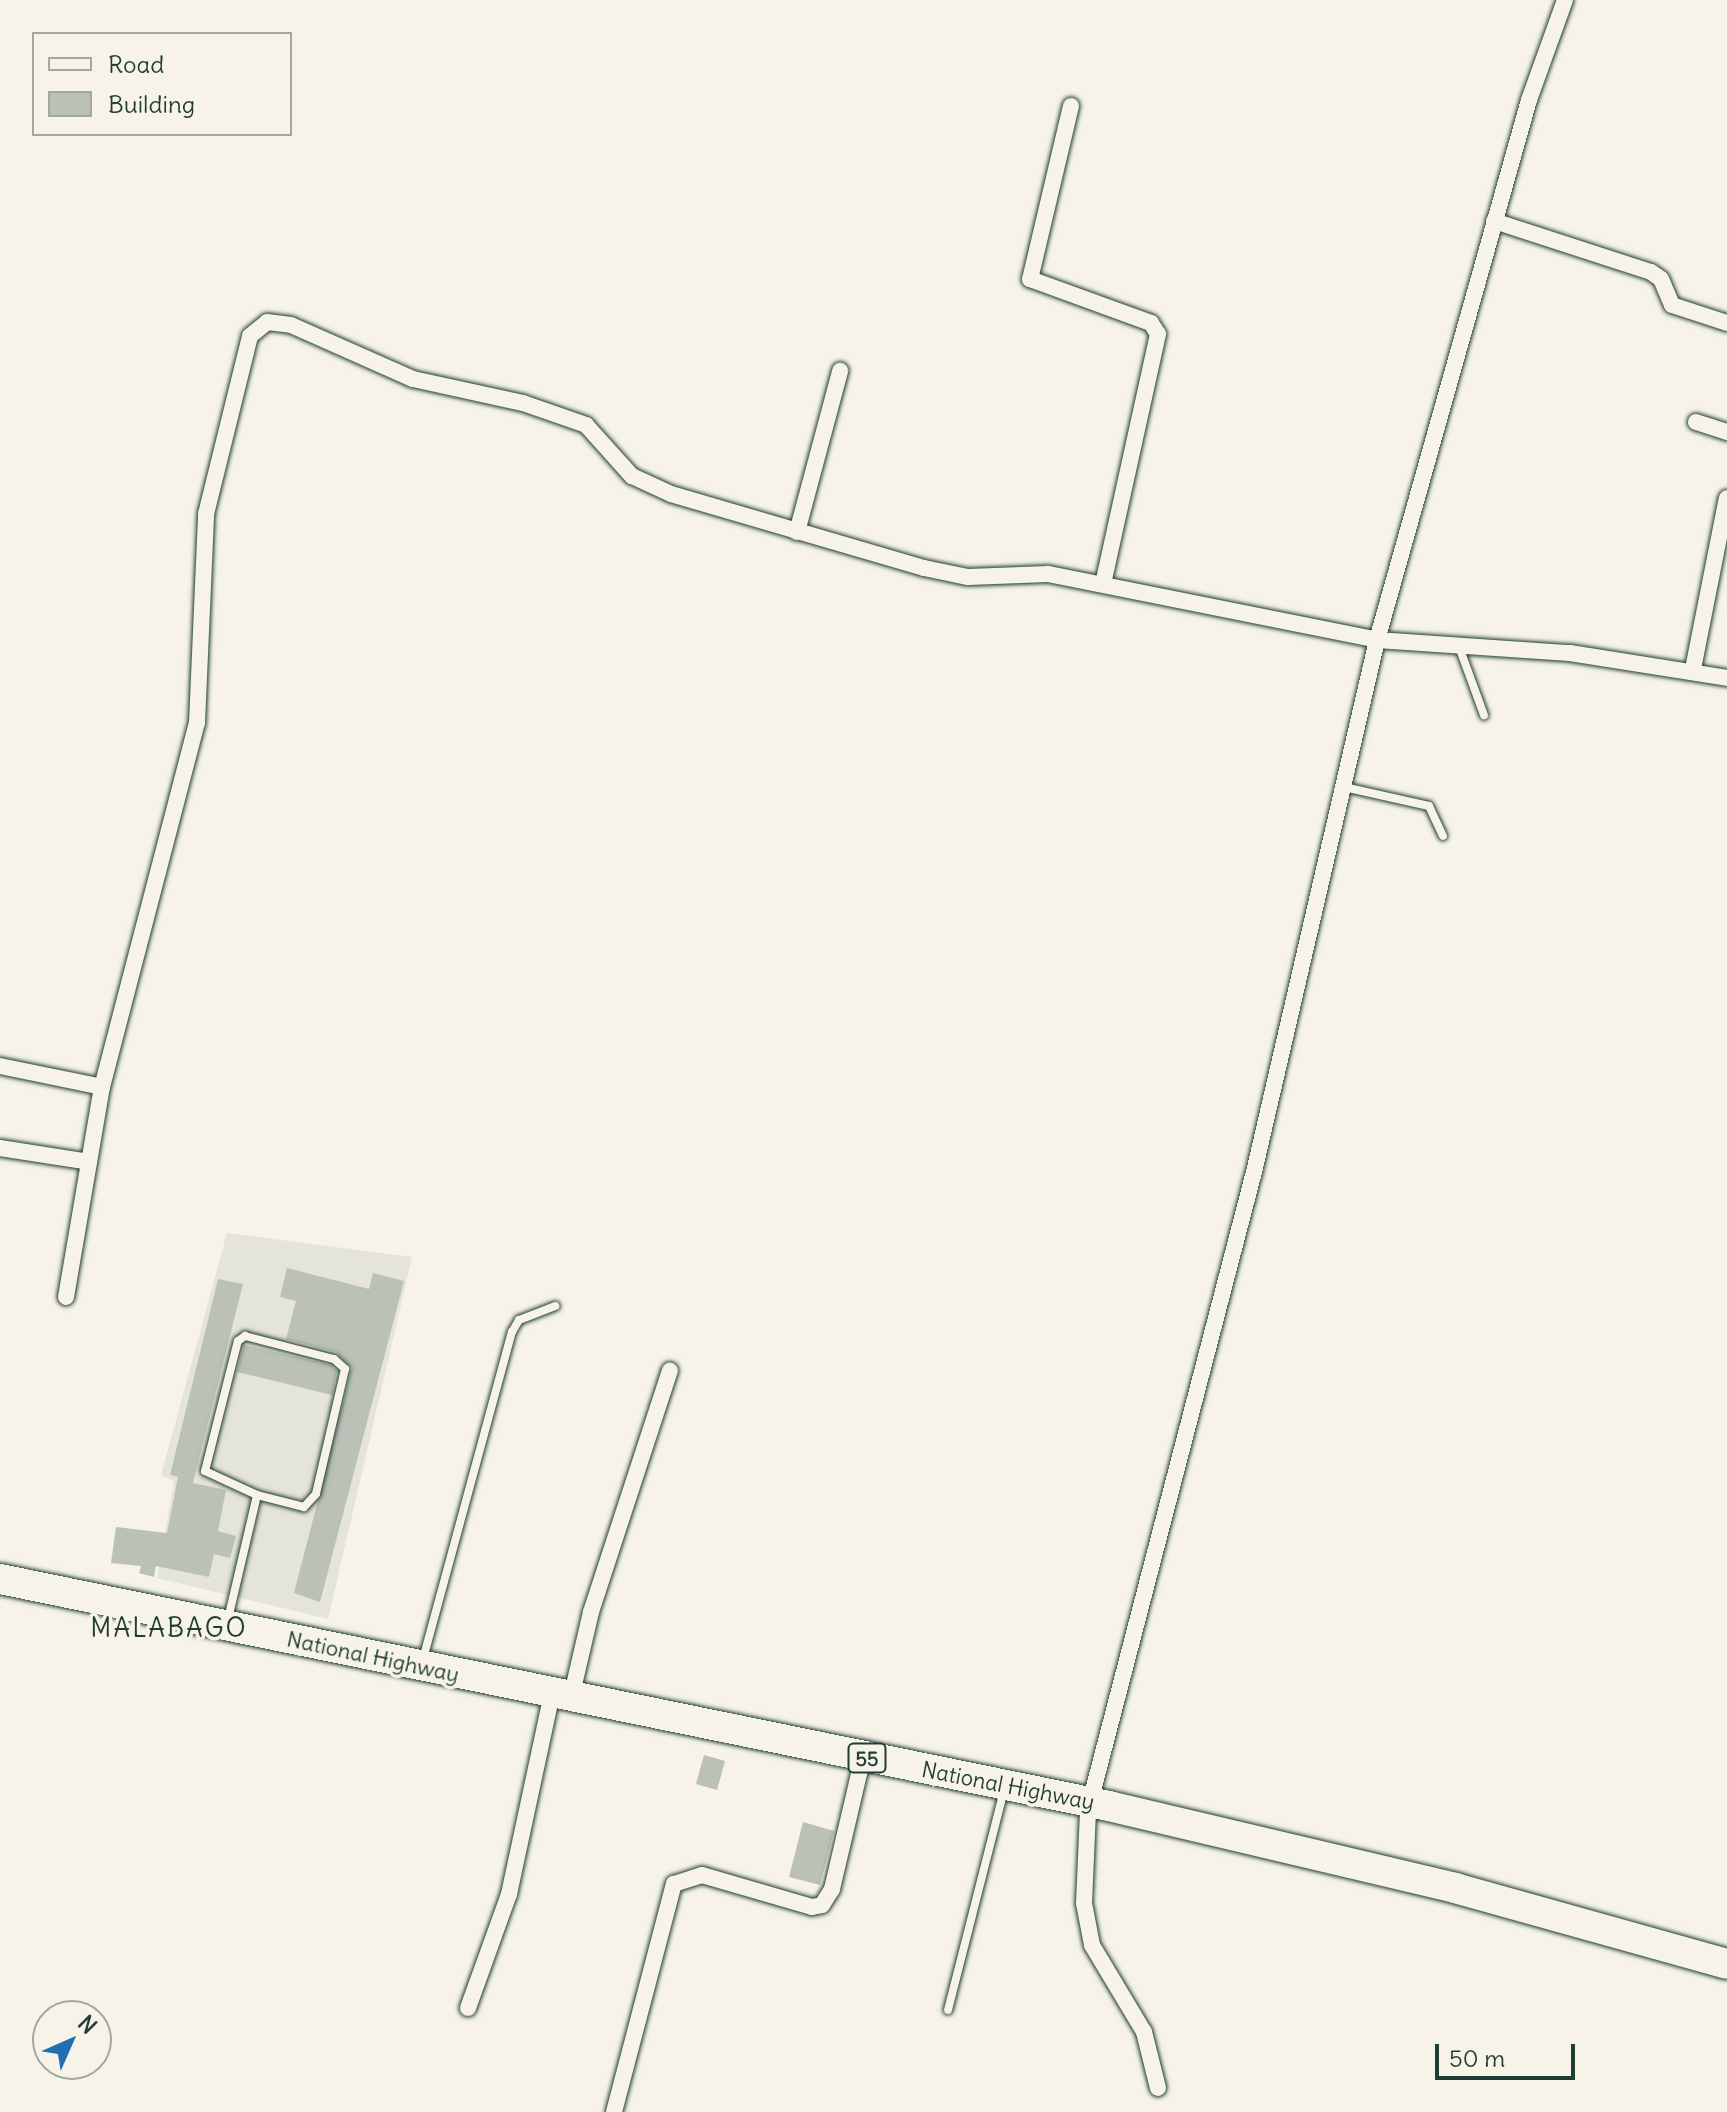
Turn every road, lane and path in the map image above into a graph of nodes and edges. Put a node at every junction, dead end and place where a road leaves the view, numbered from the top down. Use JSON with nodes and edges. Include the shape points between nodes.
{"nodes":[{"id":1,"x":1565,"y":0,"type":"edge"},
{"id":2,"x":1071,"y":106,"type":"dead end"},
{"id":3,"x":1494,"y":221,"type":"junction"},
{"id":4,"x":1727,"y":323,"type":"edge"},
{"id":5,"x":840,"y":371,"type":"dead end"},
{"id":6,"x":1696,"y":422,"type":"dead end"},
{"id":7,"x":1727,"y":432,"type":"edge"},
{"id":8,"x":1727,"y":498,"type":"edge"},
{"id":9,"x":797,"y":532,"type":"junction"},
{"id":10,"x":1103,"y":584,"type":"junction"},
{"id":11,"x":1377,"y":640,"type":"junction"},
{"id":12,"x":1457,"y":644,"type":"junction"},
{"id":13,"x":1693,"y":669,"type":"junction"},
{"id":14,"x":1727,"y":678,"type":"edge"},
{"id":15,"x":1484,"y":715,"type":"dead end"},
{"id":16,"x":1344,"y":787,"type":"junction"},
{"id":17,"x":1443,"y":836,"type":"dead end"},
{"id":18,"x":0,"y":1066,"type":"edge"},
{"id":19,"x":102,"y":1087,"type":"junction"},
{"id":20,"x":0,"y":1148,"type":"edge"},
{"id":21,"x":89,"y":1162,"type":"junction"},
{"id":22,"x":66,"y":1297,"type":"dead end"},
{"id":23,"x":555,"y":1306,"type":"dead end"},
{"id":24,"x":670,"y":1371,"type":"dead end"},
{"id":25,"x":257,"y":1495,"type":"junction"},
{"id":26,"x":0,"y":1579,"type":"edge"},
{"id":27,"x":227,"y":1626,"type":"junction"},
{"id":28,"x":421,"y":1668,"type":"junction"},
{"id":29,"x":561,"y":1696,"type":"junction"},
{"id":30,"x":863,"y":1757,"type":"junction"},
{"id":31,"x":1005,"y":1786,"type":"junction"},
{"id":32,"x":1090,"y":1803,"type":"junction"},
{"id":33,"x":1727,"y":1964,"type":"edge"},
{"id":34,"x":468,"y":2008,"type":"dead end"},
{"id":35,"x":948,"y":2010,"type":"dead end"},
{"id":36,"x":1158,"y":2088,"type":"dead end"},
{"id":37,"x":614,"y":2112,"type":"edge"}],
"edges":[{"from":1,"to":3,"type":"street"},
{"from":2,"to":10,"type":"street","via":[[1030,279],[1151,323],[1158,334]]},
{"from":3,"to":4,"type":"street","via":[[1651,272],[1661,279],[1672,305]]},
{"from":3,"to":11,"type":"street"},
{"from":5,"to":9,"type":"street"},
{"from":6,"to":7,"type":"street"},
{"from":8,"to":13,"type":"street"},
{"from":9,"to":10,"type":"street","via":[[956,575],[1029,571]]},
{"from":9,"to":19,"type":"street","via":[[644,484],[623,469],[606,441],[586,425],[523,403],[413,379],[291,325],[257,327],[234,390],[206,514],[197,723],[187,776]]},
{"from":10,"to":11,"type":"street"},
{"from":11,"to":12,"type":"street"},
{"from":11,"to":16,"type":"street"},
{"from":12,"to":13,"type":"street"},
{"from":12,"to":15,"type":"lane"},
{"from":13,"to":14,"type":"street"},
{"from":16,"to":17,"type":"lane","via":[[1429,806]]},
{"from":16,"to":32,"type":"street","via":[[1254,1172]]},
{"from":18,"to":19,"type":"street"},
{"from":19,"to":21,"type":"street"},
{"from":20,"to":21,"type":"street"},
{"from":21,"to":22,"type":"street"},
{"from":23,"to":28,"type":"lane","via":[[519,1320],[512,1332]]},
{"from":24,"to":29,"type":"street"},
{"from":25,"to":25,"type":"lane","via":[[304,1507],[313,1501],[345,1369],[334,1359],[245,1336],[238,1341],[205,1465],[215,1478]]},
{"from":25,"to":27,"type":"lane"},
{"from":26,"to":27,"type":"highway","name":"National Highway","number":"55"},
{"from":27,"to":28,"type":"highway","name":"National Highway","number":"55"},
{"from":28,"to":29,"type":"highway","name":"National Highway","number":"55"},
{"from":29,"to":30,"type":"highway","name":"National Highway","number":"55"},
{"from":29,"to":34,"type":"street","via":[[509,1894]]},
{"from":30,"to":31,"type":"highway","name":"National Highway","number":"55"},
{"from":30,"to":37,"type":"street","via":[[822,1905],[812,1907],[702,1875],[690,1874],[674,1884]]},
{"from":31,"to":32,"type":"highway","name":"National Highway","number":"55"},
{"from":31,"to":35,"type":"lane"},
{"from":32,"to":33,"type":"highway","name":"National Highway","number":"55","via":[[1455,1888]]},
{"from":32,"to":36,"type":"street","via":[[1083,1843],[1092,1945],[1144,2032]]}]}
